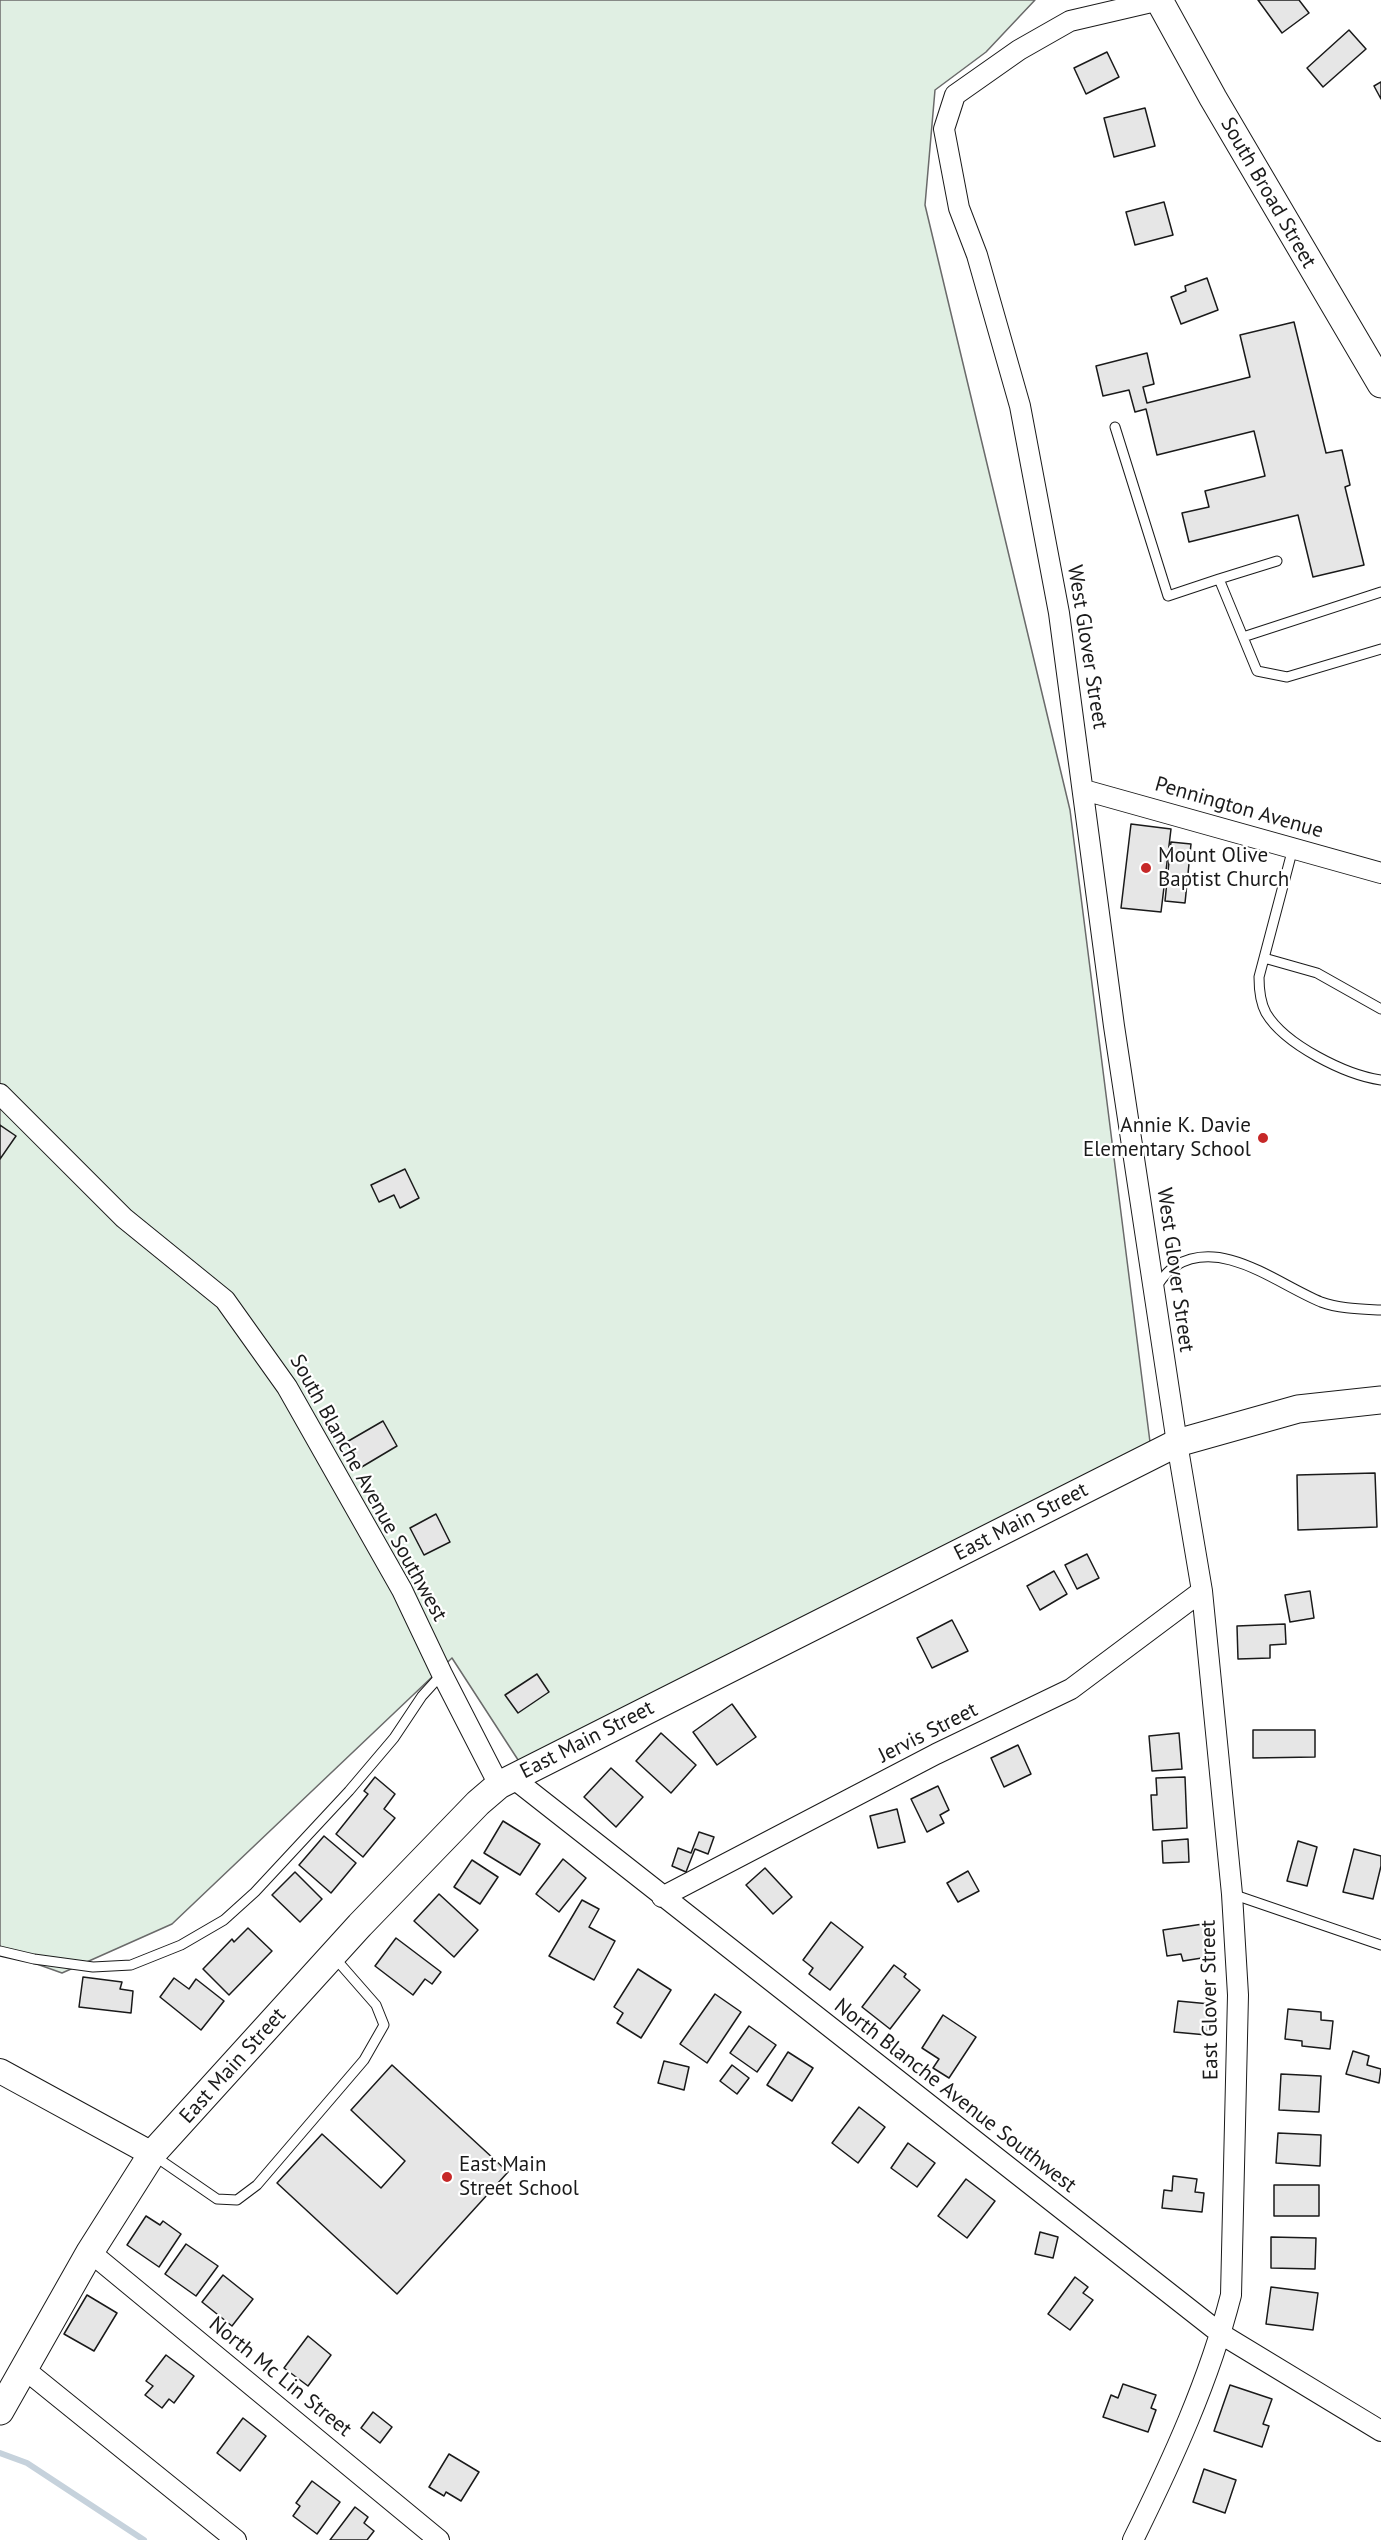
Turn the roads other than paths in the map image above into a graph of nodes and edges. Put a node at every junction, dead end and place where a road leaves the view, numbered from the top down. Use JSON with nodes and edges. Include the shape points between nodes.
{"nodes":[{"id":1,"x":1160,"y":0,"type":"edge"},
{"id":2,"x":1381,"y":384,"type":"edge"},
{"id":3,"x":1115,"y":427,"type":"dead end"},
{"id":4,"x":1277,"y":561,"type":"dead end"},
{"id":5,"x":1219,"y":579,"type":"junction"},
{"id":6,"x":1381,"y":592,"type":"edge"},
{"id":7,"x":1243,"y":638,"type":"junction"},
{"id":8,"x":1381,"y":649,"type":"edge"},
{"id":9,"x":1084,"y":790,"type":"junction"},
{"id":10,"x":1293,"y":848,"type":"junction"},
{"id":11,"x":1381,"y":873,"type":"edge"},
{"id":12,"x":1264,"y":958,"type":"junction"},
{"id":13,"x":1381,"y":1009,"type":"edge"},
{"id":14,"x":1381,"y":1080,"type":"edge"},
{"id":15,"x":0,"y":1094,"type":"edge"},
{"id":16,"x":1154,"y":1289,"type":"junction"},
{"id":17,"x":1381,"y":1310,"type":"edge"},
{"id":18,"x":1381,"y":1400,"type":"edge"},
{"id":19,"x":1177,"y":1443,"type":"junction"},
{"id":20,"x":1202,"y":1591,"type":"junction"},
{"id":21,"x":442,"y":1674,"type":"junction"},
{"id":22,"x":506,"y":1782,"type":"junction"},
{"id":23,"x":1232,"y":1894,"type":"junction"},
{"id":24,"x":662,"y":1897,"type":"junction"},
{"id":25,"x":1381,"y":1945,"type":"edge"},
{"id":26,"x":0,"y":1951,"type":"edge"},
{"id":27,"x":332,"y":1955,"type":"junction"},
{"id":28,"x":0,"y":2071,"type":"edge"},
{"id":29,"x":152,"y":2154,"type":"junction"},
{"id":30,"x":90,"y":2252,"type":"junction"},
{"id":31,"x":1221,"y":2334,"type":"junction"},
{"id":32,"x":19,"y":2374,"type":"junction"},
{"id":33,"x":0,"y":2411,"type":"edge"},
{"id":34,"x":1381,"y":2431,"type":"edge"},
{"id":35,"x":236,"y":2540,"type":"edge"},
{"id":36,"x":439,"y":2540,"type":"edge"},
{"id":37,"x":1132,"y":2540,"type":"edge"}],
"edges":[{"from":1,"to":2,"type":"main road","name":"South Broad Street","via":[[1219,109]]},
{"from":1,"to":9,"type":"street","name":"West Glover Street","via":[[1070,21],[1019,50],[955,95],[944,129],[960,208],[1020,406],[1059,614]]},
{"from":3,"to":5,"type":"lane","via":[[1168,596]]},
{"from":4,"to":5,"type":"lane"},
{"from":5,"to":7,"type":"lane"},
{"from":6,"to":7,"type":"lane"},
{"from":7,"to":8,"type":"lane","via":[[1257,671],[1287,678]]},
{"from":9,"to":10,"type":"street","name":"Pennington Avenue"},
{"from":9,"to":16,"type":"street","name":"West Glover Street","via":[[1114,1026]]},
{"from":10,"to":11,"type":"street","name":"Pennington Avenue"},
{"from":10,"to":12,"type":"lane"},
{"from":12,"to":13,"type":"lane","via":[[1317,973]]},
{"from":12,"to":14,"type":"lane","via":[[1259,995],[1267,1014],[1281,1030],[1321,1058],[1360,1077]]},
{"from":15,"to":21,"type":"street","name":"South Blanche Avenue Southwest","via":[[124,1218],[225,1300],[287,1387],[402,1590]]},
{"from":16,"to":17,"type":"lane","via":[[1173,1267],[1197,1257],[1216,1257],[1241,1264],[1322,1302]]},
{"from":16,"to":19,"type":"street","name":"West Glover Street"},
{"from":18,"to":19,"type":"main road","name":"East Main Street","via":[[1298,1409]]},
{"from":19,"to":20,"type":"street","name":"East Glover Street"},
{"from":19,"to":22,"type":"main road","name":"East Main Street"},
{"from":20,"to":23,"type":"street","name":"East Glover Street"},
{"from":20,"to":24,"type":"street","name":"Jervis Street","via":[[1071,1689],[936,1754]]},
{"from":21,"to":22,"type":"street","name":"South Blanche Avenue Southwest"},
{"from":21,"to":26,"type":"lane","via":[[349,1791],[224,1920],[181,1946],[131,1965],[93,1967]]},
{"from":22,"to":24,"type":"street","name":"North Blanche Avenue Southwest"},
{"from":22,"to":27,"type":"main road","name":"East Main Street","via":[[478,1803]]},
{"from":23,"to":25,"type":"lane"},
{"from":23,"to":31,"type":"street","name":"East Glover Street","via":[[1238,1995],[1231,2295]]},
{"from":24,"to":31,"type":"street","name":"North Blanche Avenue Southwest"},
{"from":27,"to":29,"type":"main road","name":"East Main Street"},
{"from":27,"to":29,"type":"lane","via":[[376,2005],[384,2025],[364,2060],[257,2185],[237,2200],[217,2199]]},
{"from":28,"to":29,"type":"street"},
{"from":29,"to":30,"type":"main road","name":"East Main Street"},
{"from":30,"to":32,"type":"main road","name":"East Main Street"},
{"from":30,"to":36,"type":"street","name":"North Mc Lin Street"},
{"from":31,"to":34,"type":"street","name":"North Blanche Avenue Southwest"},
{"from":31,"to":37,"type":"street","name":"East Glover Street","via":[[1176,2452]]},
{"from":32,"to":33,"type":"main road","name":"East Main Street"},
{"from":32,"to":35,"type":"street"}]}
